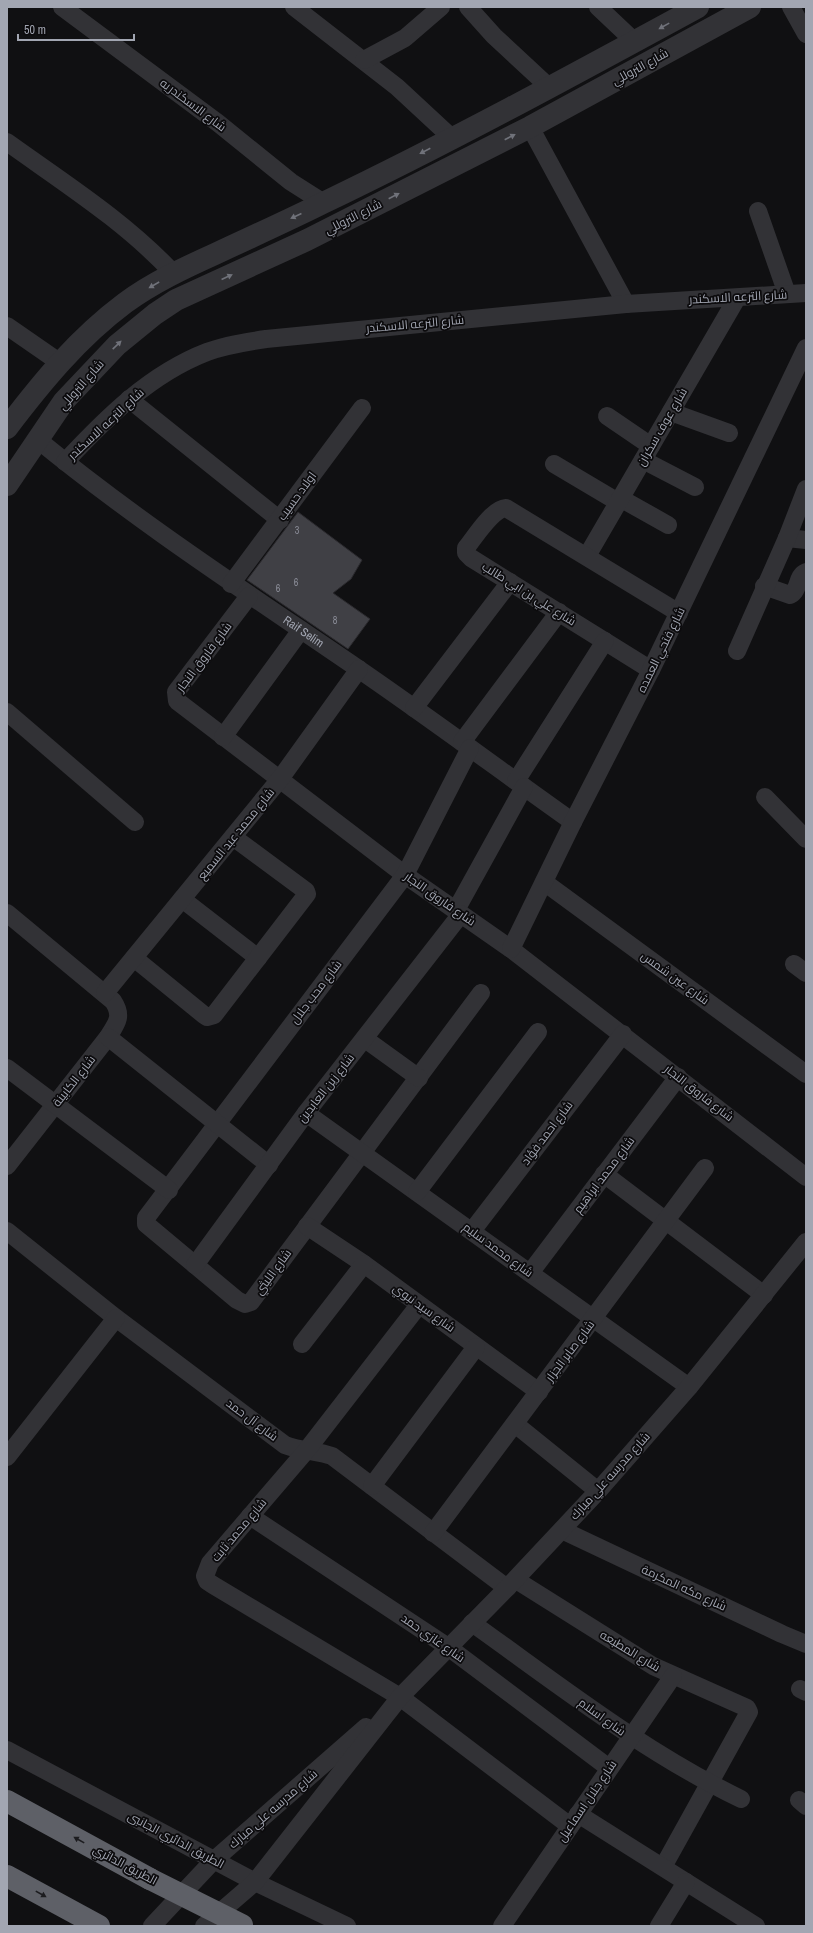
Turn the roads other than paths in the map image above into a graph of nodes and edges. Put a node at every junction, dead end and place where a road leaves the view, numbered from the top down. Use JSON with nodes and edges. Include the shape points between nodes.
{"nodes":[{"id":1,"x":62,"y":7,"type":"edge"},
{"id":2,"x":294,"y":7,"type":"edge"},
{"id":3,"x":441,"y":7,"type":"edge"},
{"id":4,"x":468,"y":7,"type":"edge"},
{"id":5,"x":598,"y":7,"type":"edge"},
{"id":6,"x":698,"y":7,"type":"edge"},
{"id":7,"x":750,"y":7,"type":"edge"},
{"id":8,"x":791,"y":7,"type":"edge"},
{"id":9,"x":806,"y":34,"type":"edge"},
{"id":10,"x":634,"y":42,"type":"junction"},
{"id":11,"x":364,"y":60,"type":"junction"},
{"id":12,"x":549,"y":87,"type":"junction"},
{"id":13,"x":530,"y":128,"type":"junction"},
{"id":14,"x":452,"y":138,"type":"junction"},
{"id":15,"x":7,"y":142,"type":"edge"},
{"id":16,"x":324,"y":203,"type":"junction"},
{"id":17,"x":758,"y":211,"type":"dead end"},
{"id":18,"x":174,"y":274,"type":"junction"},
{"id":19,"x":806,"y":293,"type":"edge"},
{"id":20,"x":787,"y":294,"type":"junction"},
{"id":21,"x":737,"y":298,"type":"junction"},
{"id":22,"x":626,"y":304,"type":"junction"},
{"id":23,"x":7,"y":326,"type":"edge"},
{"id":24,"x":806,"y":348,"type":"edge"},
{"id":25,"x":59,"y":362,"type":"junction"},
{"id":26,"x":129,"y":399,"type":"junction"},
{"id":27,"x":362,"y":408,"type":"dead end"},
{"id":28,"x":671,"y":412,"type":"junction"},
{"id":29,"x":607,"y":416,"type":"dead end"},
{"id":30,"x":7,"y":428,"type":"edge"},
{"id":31,"x":729,"y":433,"type":"dead end"},
{"id":32,"x":37,"y":439,"type":"junction"},
{"id":33,"x":647,"y":453,"type":"junction"},
{"id":34,"x":65,"y":462,"type":"junction"},
{"id":35,"x":554,"y":464,"type":"dead end"},
{"id":36,"x":7,"y":485,"type":"edge"},
{"id":37,"x":695,"y":488,"type":"dead end"},
{"id":38,"x":806,"y":490,"type":"edge"},
{"id":39,"x":619,"y":500,"type":"junction"},
{"id":40,"x":280,"y":520,"type":"junction"},
{"id":41,"x":668,"y":525,"type":"dead end"},
{"id":42,"x":787,"y":538,"type":"junction"},
{"id":43,"x":806,"y":540,"type":"edge"},
{"id":44,"x":587,"y":556,"type":"junction"},
{"id":45,"x":806,"y":572,"type":"edge"},
{"id":46,"x":510,"y":582,"type":"junction"},
{"id":47,"x":231,"y":584,"type":"junction"},
{"id":48,"x":764,"y":586,"type":"junction"},
{"id":49,"x":249,"y":596,"type":"junction"},
{"id":50,"x":559,"y":612,"type":"junction"},
{"id":51,"x":679,"y":613,"type":"junction"},
{"id":52,"x":301,"y":630,"type":"junction"},
{"id":53,"x":605,"y":641,"type":"junction"},
{"id":54,"x":737,"y":651,"type":"dead end"},
{"id":55,"x":359,"y":669,"type":"junction"},
{"id":56,"x":651,"y":670,"type":"junction"},
{"id":57,"x":414,"y":708,"type":"junction"},
{"id":58,"x":7,"y":712,"type":"edge"},
{"id":59,"x":223,"y":736,"type":"junction"},
{"id":60,"x":466,"y":745,"type":"junction"},
{"id":61,"x":280,"y":779,"type":"junction"},
{"id":62,"x":520,"y":784,"type":"junction"},
{"id":63,"x":765,"y":797,"type":"dead end"},
{"id":64,"x":135,"y":822,"type":"dead end"},
{"id":65,"x":573,"y":822,"type":"junction"},
{"id":66,"x":233,"y":837,"type":"junction"},
{"id":67,"x":806,"y":839,"type":"edge"},
{"id":68,"x":405,"y":875,"type":"junction"},
{"id":69,"x":544,"y":882,"type":"junction"},
{"id":70,"x":182,"y":900,"type":"junction"},
{"id":71,"x":459,"y":912,"type":"junction"},
{"id":72,"x":7,"y":913,"type":"edge"},
{"id":73,"x":511,"y":949,"type":"junction"},
{"id":74,"x":134,"y":958,"type":"junction"},
{"id":75,"x":258,"y":958,"type":"junction"},
{"id":76,"x":481,"y":993,"type":"dead end"},
{"id":77,"x":105,"y":994,"type":"junction"},
{"id":78,"x":538,"y":1032,"type":"dead end"},
{"id":79,"x":623,"y":1034,"type":"junction"},
{"id":80,"x":108,"y":1037,"type":"junction"},
{"id":81,"x":365,"y":1039,"type":"junction"},
{"id":82,"x":7,"y":1068,"type":"edge"},
{"id":83,"x":806,"y":1074,"type":"edge"},
{"id":84,"x":678,"y":1077,"type":"junction"},
{"id":85,"x":419,"y":1078,"type":"junction"},
{"id":86,"x":56,"y":1104,"type":"junction"},
{"id":87,"x":306,"y":1113,"type":"junction"},
{"id":88,"x":217,"y":1124,"type":"junction"},
{"id":89,"x":361,"y":1152,"type":"junction"},
{"id":90,"x":269,"y":1165,"type":"junction"},
{"id":91,"x":7,"y":1166,"type":"edge"},
{"id":92,"x":706,"y":1168,"type":"dead end"},
{"id":93,"x":604,"y":1174,"type":"junction"},
{"id":94,"x":806,"y":1177,"type":"edge"},
{"id":95,"x":169,"y":1190,"type":"junction"},
{"id":96,"x":417,"y":1192,"type":"junction"},
{"id":97,"x":666,"y":1221,"type":"junction"},
{"id":98,"x":146,"y":1224,"type":"joint"},
{"id":99,"x":307,"y":1226,"type":"junction"},
{"id":100,"x":7,"y":1231,"type":"edge"},
{"id":101,"x":472,"y":1231,"type":"junction"},
{"id":102,"x":806,"y":1242,"type":"edge"},
{"id":103,"x":364,"y":1264,"type":"junction"},
{"id":104,"x":195,"y":1265,"type":"junction"},
{"id":105,"x":530,"y":1273,"type":"junction"},
{"id":106,"x":764,"y":1295,"type":"junction"},
{"id":107,"x":419,"y":1305,"type":"junction"},
{"id":108,"x":116,"y":1318,"type":"junction"},
{"id":109,"x":594,"y":1319,"type":"junction"},
{"id":110,"x":302,"y":1344,"type":"dead end"},
{"id":111,"x":476,"y":1347,"type":"junction"},
{"id":112,"x":689,"y":1387,"type":"junction"},
{"id":113,"x":539,"y":1392,"type":"junction"},
{"id":114,"x":515,"y":1424,"type":"junction"},
{"id":115,"x":306,"y":1451,"type":"junction"},
{"id":116,"x":7,"y":1457,"type":"edge"},
{"id":117,"x":372,"y":1486,"type":"junction"},
{"id":118,"x":598,"y":1492,"type":"junction"},
{"id":119,"x":250,"y":1516,"type":"junction"},
{"id":120,"x":562,"y":1530,"type":"junction"},
{"id":121,"x":433,"y":1533,"type":"junction"},
{"id":122,"x":511,"y":1584,"type":"junction"},
{"id":123,"x":472,"y":1623,"type":"junction"},
{"id":124,"x":806,"y":1644,"type":"edge"},
{"id":125,"x":448,"y":1647,"type":"junction"},
{"id":126,"x":673,"y":1676,"type":"junction"},
{"id":127,"x":400,"y":1697,"type":"junction"},
{"id":128,"x":631,"y":1737,"type":"junction"},
{"id":129,"x":7,"y":1750,"type":"edge"},
{"id":130,"x":609,"y":1768,"type":"junction"},
{"id":131,"x":709,"y":1784,"type":"junction"},
{"id":132,"x":741,"y":1799,"type":"dead end"},
{"id":133,"x":7,"y":1801,"type":"edge"},
{"id":134,"x":574,"y":1820,"type":"junction"},
{"id":135,"x":214,"y":1861,"type":"junction"},
{"id":136,"x":663,"y":1867,"type":"junction"},
{"id":137,"x":7,"y":1876,"type":"edge"},
{"id":138,"x":254,"y":1882,"type":"junction"},
{"id":139,"x":686,"y":1882,"type":"junction"},
{"id":140,"x":244,"y":1925,"type":"edge"},
{"id":141,"x":99,"y":1926,"type":"edge"},
{"id":142,"x":152,"y":1926,"type":"edge"},
{"id":143,"x":204,"y":1926,"type":"edge"},
{"id":144,"x":347,"y":1926,"type":"edge"},
{"id":145,"x":502,"y":1926,"type":"edge"},
{"id":146,"x":659,"y":1926,"type":"edge"},
{"id":147,"x":756,"y":1926,"type":"edge"}],
"edges":[{"from":1,"to":16,"type":"street","name":"شارع الاسكندريه","via":[[291,182]]},
{"from":2,"to":11,"type":"street"},
{"from":3,"to":11,"type":"street","via":[[404,38]]},
{"from":4,"to":12,"type":"street","via":[[494,36]]},
{"from":5,"to":10,"type":"street"},
{"from":6,"to":10,"type":"street","name":"شارع التروللي","one_way":true},
{"from":7,"to":13,"type":"street","name":"شارع التروللي"},
{"from":8,"to":9,"type":"street"},
{"from":10,"to":12,"type":"street","name":"شارع التروللي"},
{"from":11,"to":14,"type":"street"},
{"from":12,"to":14,"type":"street","name":"شارع التروللي"},
{"from":13,"to":22,"type":"street"},
{"from":32,"to":13,"type":"street","name":"شارع التروللي","one_way":true,"via":[[64,401],[99,363],[135,328],[176,300],[308,240]]},
{"from":14,"to":16,"type":"street","name":"شارع التروللي","one_way":true},
{"from":15,"to":18,"type":"street","via":[[126,230]]},
{"from":16,"to":18,"type":"street","name":"شارع التروللي","one_way":true},
{"from":17,"to":20,"type":"street"},
{"from":18,"to":25,"type":"street","name":"شارع التروللي","one_way":true,"via":[[126,302]]},
{"from":19,"to":20,"type":"street","name":"شارع الترعه الاسكندر"},
{"from":20,"to":21,"type":"street","name":"شارع الترعه الاسكندر"},
{"from":21,"to":22,"type":"street","name":"شارع الترعه الاسكندر"},
{"from":21,"to":28,"type":"street","name":"شارع عوف سكران"},
{"from":22,"to":26,"type":"street","name":"شارع الترعه الاسكندر","via":[[236,344],[207,352],[179,365],[153,380]]},
{"from":23,"to":25,"type":"street"},
{"from":24,"to":51,"type":"street","name":"شارع فتحي العمده"},
{"from":25,"to":30,"type":"street","name":"شارع التروللي"},
{"from":26,"to":34,"type":"street","name":"شارع الترعه الاسكندر"},
{"from":26,"to":40,"type":"street"},
{"from":27,"to":40,"type":"street","name":"اولاد حسيب"},
{"from":28,"to":31,"type":"street"},
{"from":28,"to":33,"type":"street","name":"شارع عوف سكران"},
{"from":29,"to":33,"type":"street"},
{"from":32,"to":34,"type":"street","name":"Raif Selim"},
{"from":32,"to":36,"type":"street","name":"شارع التروللي"},
{"from":33,"to":37,"type":"street"},
{"from":33,"to":39,"type":"street","name":"شارع عوف سكران"},
{"from":34,"to":47,"type":"street","name":"Raif Selim"},
{"from":35,"to":39,"type":"street"},
{"from":38,"to":42,"type":"street"},
{"from":39,"to":41,"type":"street"},
{"from":39,"to":44,"type":"street","name":"شارع عوف سكران"},
{"from":40,"to":47,"type":"street","name":"اولاد حسيب"},
{"from":42,"to":43,"type":"street"},
{"from":42,"to":48,"type":"street"},
{"from":44,"to":46,"type":"street","name":"شارع علي بن ابي طالب","via":[[511,510],[501,508],[494,513],[466,550],[470,558]]},
{"from":44,"to":51,"type":"street"},
{"from":45,"to":48,"type":"street","via":[[801,575],[790,595]]},
{"from":46,"to":50,"type":"street","name":"شارع علي بن ابي طالب"},
{"from":46,"to":57,"type":"street"},
{"from":47,"to":49,"type":"street","name":"Raif Selim"},
{"from":48,"to":54,"type":"street"},
{"from":49,"to":52,"type":"street","name":"Raif Selim"},
{"from":49,"to":59,"type":"street","name":"شارع فاروق النجار","via":[[176,692],[176,699],[180,704]]},
{"from":50,"to":53,"type":"street","name":"شارع علي بن ابي طالب"},
{"from":50,"to":60,"type":"street","name":"شارع محب جلال"},
{"from":51,"to":56,"type":"street","name":"شارع فتحي العمده"},
{"from":52,"to":55,"type":"street","name":"Raif Selim"},
{"from":52,"to":59,"type":"street"},
{"from":53,"to":56,"type":"street","name":"شارع علي بن ابي طالب"},
{"from":53,"to":62,"type":"street","name":"شارع زين العابدين"},
{"from":55,"to":57,"type":"street","name":"Raif Selim"},
{"from":55,"to":61,"type":"street","name":"شارع محمد عبد السميع"},
{"from":56,"to":65,"type":"street","name":"شارع فتحي العمده"},
{"from":57,"to":60,"type":"street","name":"Raif Selim"},
{"from":58,"to":64,"type":"street"},
{"from":59,"to":61,"type":"street","name":"شارع فاروق النجار"},
{"from":60,"to":62,"type":"street","name":"Raif Selim"},
{"from":60,"to":68,"type":"street","name":"شارع محب جلال"},
{"from":61,"to":66,"type":"street","name":"شارع محمد عبد السميع"},
{"from":61,"to":68,"type":"street","name":"شارع فاروق النجار"},
{"from":62,"to":65,"type":"street","name":"Raif Selim"},
{"from":62,"to":71,"type":"street","name":"شارع زين العابدين"},
{"from":63,"to":67,"type":"street"},
{"from":65,"to":69,"type":"street","name":"شارع فتحي العمده"},
{"from":66,"to":70,"type":"street","name":"شارع محمد عبد السميع"},
{"from":66,"to":75,"type":"street","via":[[307,894]]},
{"from":68,"to":71,"type":"street","name":"شارع فاروق النجار"},
{"from":68,"to":88,"type":"street","name":"شارع محب جلال"},
{"from":69,"to":73,"type":"street","name":"شارع فتحي العمده"},
{"from":69,"to":83,"type":"street","name":"شارع عين شمس"},
{"from":70,"to":74,"type":"street","name":"شارع محمد عبد السميع"},
{"from":70,"to":75,"type":"street"},
{"from":71,"to":73,"type":"street","name":"شارع فاروق النجار"},
{"from":71,"to":81,"type":"street","name":"شارع زين العابدين"},
{"from":72,"to":77,"type":"street"},
{"from":73,"to":79,"type":"street","name":"شارع فاروق النجار"},
{"from":74,"to":75,"type":"street","via":[[207,1017],[214,1015]]},
{"from":74,"to":77,"type":"street","name":"شارع محمد عبد السميع"},
{"from":76,"to":85,"type":"street","name":"شارع الليثي"},
{"from":77,"to":80,"type":"street","name":"شارع الكابينة","via":[[119,1009],[116,1025]]},
{"from":78,"to":96,"type":"street"},
{"from":79,"to":84,"type":"street","name":"شارع فاروق النجار"},
{"from":79,"to":101,"type":"street","name":"شارع احمد فؤاد"},
{"from":80,"to":86,"type":"street","name":"شارع الكابينة"},
{"from":80,"to":88,"type":"street"},
{"from":81,"to":85,"type":"street"},
{"from":81,"to":87,"type":"street","name":"شارع زين العابدين"},
{"from":82,"to":86,"type":"street"},
{"from":84,"to":93,"type":"street","name":"شارع محمد ابراهيم"},
{"from":84,"to":94,"type":"street","name":"شارع فاروق النجار"},
{"from":85,"to":89,"type":"street","name":"شارع الليثي"},
{"from":86,"to":91,"type":"street","name":"شارع الكابينة"},
{"from":86,"to":95,"type":"street"},
{"from":87,"to":89,"type":"street","name":"شارع محمد سليم"},
{"from":87,"to":90,"type":"street","name":"شارع زين العابدين"},
{"from":88,"to":90,"type":"street"},
{"from":88,"to":95,"type":"street","name":"شارع محب جلال"},
{"from":89,"to":96,"type":"street","name":"شارع محمد سليم"},
{"from":89,"to":99,"type":"street","name":"شارع الليثي"},
{"from":90,"to":104,"type":"street","name":"شارع زين العابدين"},
{"from":92,"to":97,"type":"street","name":"شارع صابر الجزار"},
{"from":93,"to":97,"type":"street"},
{"from":93,"to":105,"type":"street","name":"شارع محمد ابراهيم"},
{"from":95,"to":98,"type":"street","name":"شارع محب جلال","via":[[146,1218]]},
{"from":96,"to":101,"type":"street","name":"شارع محمد سليم"},
{"from":97,"to":106,"type":"street"},
{"from":97,"to":109,"type":"street","name":"شارع صابر الجزار"},
{"from":98,"to":104,"type":"street","name":"شارع الليثي"},
{"from":99,"to":103,"type":"street","name":"شارع سيد نبوي"},
{"from":99,"to":104,"type":"street","name":"شارع الليثي","via":[[248,1304],[237,1300]]},
{"from":100,"to":108,"type":"street","name":"شارع آل حمد"},
{"from":101,"to":105,"type":"street","name":"شارع محمد سليم"},
{"from":102,"to":106,"type":"street","name":"شارع مدرسه علي مبارك"},
{"from":103,"to":107,"type":"street","name":"شارع سيد نبوي"},
{"from":103,"to":110,"type":"street"},
{"from":105,"to":109,"type":"street","name":"شارع محمد سليم"},
{"from":106,"to":112,"type":"street","name":"شارع مدرسه علي مبارك"},
{"from":107,"to":111,"type":"street","name":"شارع سيد نبوي"},
{"from":107,"to":115,"type":"street","name":"شارع محمد ثابت"},
{"from":108,"to":115,"type":"street","name":"شارع آل حمد","via":[[285,1445]]},
{"from":108,"to":116,"type":"street"},
{"from":109,"to":112,"type":"street","name":"شارع محمد سليم"},
{"from":109,"to":113,"type":"street","name":"شارع صابر الجزار"},
{"from":111,"to":113,"type":"street","name":"شارع سيد نبوي"},
{"from":111,"to":117,"type":"street"},
{"from":112,"to":118,"type":"street","name":"شارع مدرسه علي مبارك"},
{"from":113,"to":114,"type":"street","name":"شارع صابر الجزار"},
{"from":114,"to":118,"type":"street"},
{"from":114,"to":121,"type":"street","name":"شارع صابر الجزار"},
{"from":115,"to":117,"type":"street","name":"شارع آل حمد","via":[[322,1452],[332,1456]]},
{"from":115,"to":119,"type":"street","name":"شارع محمد ثابت"},
{"from":117,"to":121,"type":"street","name":"شارع آل حمد"},
{"from":118,"to":120,"type":"street","name":"شارع مدرسه علي مبارك"},
{"from":119,"to":125,"type":"street","name":"شارع غازي حمد"},
{"from":119,"to":127,"type":"street","name":"شارع محمد ثابت","via":[[210,1563],[205,1572],[208,1581]]},
{"from":120,"to":122,"type":"street","name":"شارع مدرسه علي مبارك"},
{"from":120,"to":124,"type":"street","name":"شارع مكه المكرمة"},
{"from":121,"to":122,"type":"street","name":"شارع آل حمد"},
{"from":122,"to":123,"type":"street","name":"شارع مدرسه علي مبارك"},
{"from":122,"to":126,"type":"street","name":"شارع المطبعه"},
{"from":123,"to":125,"type":"street","name":"شارع مدرسه علي مبارك"},
{"from":123,"to":128,"type":"street","name":"شارع اسلام"},
{"from":125,"to":127,"type":"street","name":"شارع مدرسه علي مبارك"},
{"from":125,"to":130,"type":"street","name":"شارع غازي حمد"},
{"from":126,"to":128,"type":"street","name":"شارع جلال اسماعيل"},
{"from":126,"to":131,"type":"street","name":"شارع المطبعه","via":[[746,1708],[749,1712]]},
{"from":127,"to":134,"type":"street","name":"شارع محمد ثابت"},
{"from":127,"to":135,"type":"street","name":"شارع مدرسه علي مبارك"},
{"from":127,"to":138,"type":"street","name":"شارع مدرسه علي مبارك"},
{"from":128,"to":130,"type":"street","name":"شارع جلال اسماعيل"},
{"from":128,"to":131,"type":"street","name":"شارع اسلام"},
{"from":129,"to":135,"type":"street","name":"الطريق الدائري الجانبى"},
{"from":130,"to":134,"type":"street","name":"شارع جلال اسماعيل"},
{"from":131,"to":132,"type":"street","name":"شارع اسلام"},
{"from":131,"to":136,"type":"street"},
{"from":140,"to":133,"type":"highway","name":"الطريق الدائري","one_way":true,"bridge":true,"via":[[150,1879]]},
{"from":134,"to":136,"type":"street","name":"شارع محمد ثابت"},
{"from":134,"to":145,"type":"street","name":"شارع جلال اسماعيل"},
{"from":135,"to":138,"type":"street","name":"الطريق الدائري الجانبى"},
{"from":135,"to":142,"type":"street","name":"شارع مدرسه علي مبارك"},
{"from":136,"to":139,"type":"street","name":"شارع محمد ثابت"},
{"from":137,"to":141,"type":"highway","one_way":true},
{"from":138,"to":143,"type":"street","name":"شارع مدرسه علي مبارك"},
{"from":138,"to":144,"type":"street","name":"الطريق الدائري الجانبى"},
{"from":139,"to":146,"type":"street"},
{"from":139,"to":147,"type":"street","name":"شارع محمد ثابت"}]}
